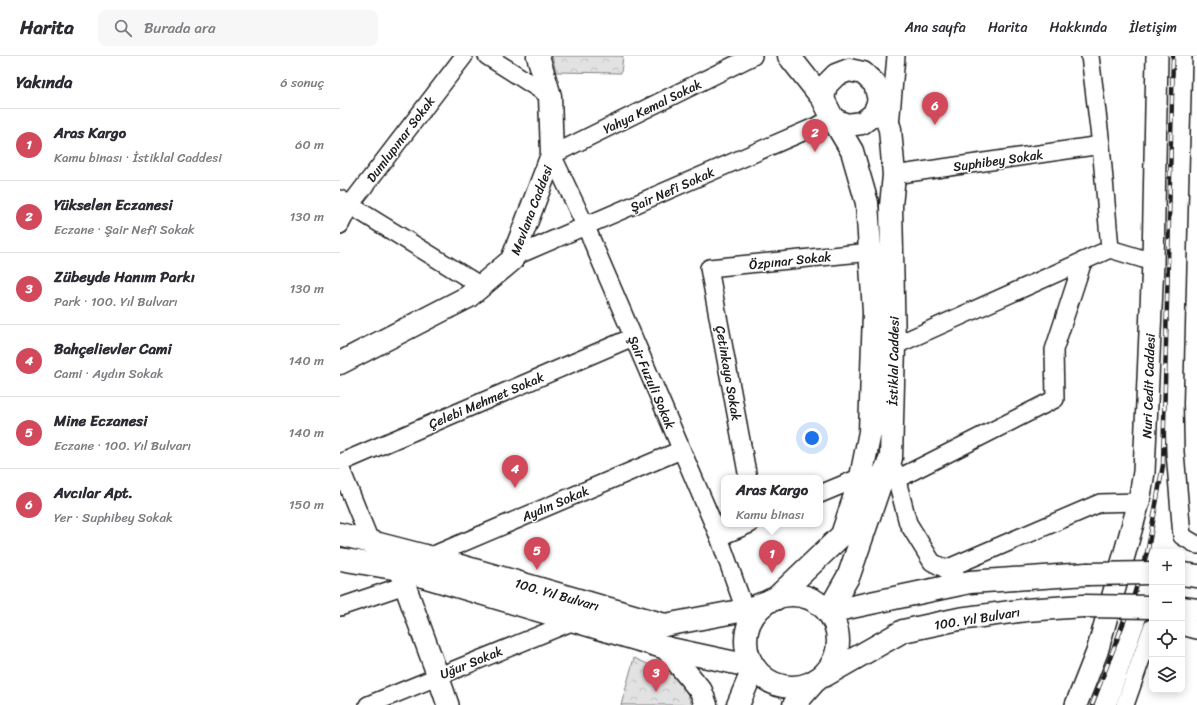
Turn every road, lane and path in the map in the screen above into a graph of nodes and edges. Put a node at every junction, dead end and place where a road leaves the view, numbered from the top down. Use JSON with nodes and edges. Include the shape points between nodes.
{"nodes":[{"id":1,"x":464,"y":56,"type":"edge"},
{"id":2,"x":487,"y":56,"type":"edge"},
{"id":3,"x":538,"y":56,"type":"edge"},
{"id":4,"x":753,"y":56,"type":"edge"},
{"id":5,"x":790,"y":56,"type":"edge"},
{"id":6,"x":848,"y":56,"type":"edge"},
{"id":7,"x":896,"y":56,"type":"edge"},
{"id":8,"x":1090,"y":56,"type":"edge"},
{"id":9,"x":1157,"y":56,"type":"edge"},
{"id":10,"x":1183,"y":56,"type":"edge"},
{"id":11,"x":863,"y":73,"type":"junction"},
{"id":12,"x":550,"y":96,"type":"junction"},
{"id":13,"x":823,"y":99,"type":"junction"},
{"id":14,"x":879,"y":100,"type":"junction"},
{"id":15,"x":833,"y":119,"type":"junction"},
{"id":16,"x":890,"y":128,"type":"junction"},
{"id":17,"x":1101,"y":145,"type":"junction"},
{"id":18,"x":552,"y":155,"type":"junction"},
{"id":19,"x":894,"y":175,"type":"junction"},
{"id":20,"x":345,"y":202,"type":"edge"},
{"id":21,"x":340,"y":225,"type":"edge"},
{"id":22,"x":586,"y":227,"type":"junction"},
{"id":23,"x":1110,"y":249,"type":"junction"},
{"id":24,"x":871,"y":252,"type":"junction"},
{"id":25,"x":512,"y":260,"type":"junction"},
{"id":26,"x":1083,"y":261,"type":"junction"},
{"id":27,"x":1153,"y":262,"type":"junction"},
{"id":28,"x":710,"y":268,"type":"joint"},
{"id":29,"x":481,"y":286,"type":"junction"},
{"id":30,"x":633,"y":337,"type":"junction"},
{"id":31,"x":894,"y":346,"type":"junction"},
{"id":32,"x":340,"y":363,"type":"edge"},
{"id":33,"x":681,"y":450,"type":"junction"},
{"id":34,"x":891,"y":458,"type":"junction"},
{"id":35,"x":340,"y":463,"type":"edge"},
{"id":36,"x":340,"y":467,"type":"edge"},
{"id":37,"x":747,"y":475,"type":"edge"},
{"id":38,"x":861,"y":477,"type":"junction"},
{"id":39,"x":897,"y":479,"type":"junction"},
{"id":40,"x":823,"y":493,"type":"edge"},
{"id":41,"x":1139,"y":502,"type":"junction"},
{"id":42,"x":743,"y":527,"type":"edge"},
{"id":43,"x":340,"y":534,"type":"edge"},
{"id":44,"x":719,"y":537,"type":"junction"},
{"id":45,"x":370,"y":541,"type":"junction"},
{"id":46,"x":1197,"y":545,"type":"edge"},
{"id":47,"x":429,"y":557,"type":"junction"},
{"id":48,"x":340,"y":559,"type":"edge"},
{"id":49,"x":946,"y":569,"type":"junction"},
{"id":50,"x":1149,"y":573,"type":"edge"},
{"id":51,"x":1185,"y":574,"type":"edge"},
{"id":52,"x":1197,"y":576,"type":"edge"},
{"id":53,"x":402,"y":577,"type":"junction"},
{"id":54,"x":970,"y":582,"type":"junction"},
{"id":55,"x":775,"y":599,"type":"junction"},
{"id":56,"x":340,"y":607,"type":"edge"},
{"id":57,"x":1185,"y":608,"type":"edge"},
{"id":58,"x":745,"y":610,"type":"junction"},
{"id":59,"x":1197,"y":610,"type":"edge"},
{"id":60,"x":1144,"y":611,"type":"edge"},
{"id":61,"x":828,"y":612,"type":"junction"},
{"id":62,"x":574,"y":621,"type":"junction"},
{"id":63,"x":1185,"y":627,"type":"edge"},
{"id":64,"x":1197,"y":630,"type":"edge"},
{"id":65,"x":1149,"y":637,"type":"edge"},
{"id":66,"x":666,"y":648,"type":"junction"},
{"id":67,"x":754,"y":667,"type":"junction"},
{"id":68,"x":438,"y":676,"type":"junction"},
{"id":69,"x":816,"y":680,"type":"junction"},
{"id":70,"x":368,"y":705,"type":"edge"},
{"id":71,"x":448,"y":705,"type":"edge"},
{"id":72,"x":706,"y":705,"type":"edge"},
{"id":73,"x":738,"y":705,"type":"edge"},
{"id":74,"x":794,"y":705,"type":"edge"},
{"id":75,"x":1076,"y":705,"type":"edge"},
{"id":76,"x":1105,"y":705,"type":"edge"},
{"id":77,"x":1126,"y":705,"type":"edge"}],
"edges":[{"from":1,"to":20,"type":"street","name":"Dumlupınar Sokak"},
{"from":2,"to":12,"type":"street"},
{"from":3,"to":12,"type":"main road","name":"Mevlana Caddesi"},
{"from":4,"to":18,"type":"street","name":"Yahya Kemal Sokak"},
{"from":5,"to":13,"type":"main road"},
{"from":6,"to":11,"type":"main road"},
{"from":7,"to":16,"type":"street"},
{"from":8,"to":17,"type":"street"},
{"from":9,"to":27,"type":"street","name":"Nuri Cedit Caddesi"},
{"from":10,"to":46,"type":"street","name":"Nuri Cedit Caddesi","via":[[1175,452],[1182,536]]},
{"from":11,"to":13,"type":"main road","via":[[849,70],[836,74],[826,85]]},
{"from":11,"to":14,"type":"main road","via":[[875,84]]},
{"from":12,"to":18,"type":"main road","name":"Mevlana Caddesi"},
{"from":13,"to":15,"type":"main road"},
{"from":14,"to":15,"type":"main road","via":[[874,114],[862,123],[847,125]]},
{"from":14,"to":16,"type":"main road","name":"İstiklal Caddesi"},
{"from":15,"to":22,"type":"street","name":"Şair Nefi Sokak"},
{"from":15,"to":24,"type":"main road","name":"İstiklal Caddesi","via":[[852,151],[867,202]]},
{"from":16,"to":19,"type":"main road","name":"İstiklal Caddesi"},
{"from":17,"to":19,"type":"street","name":"Suphibey Sokak"},
{"from":17,"to":23,"type":"street"},
{"from":18,"to":22,"type":"street","name":"Şair Fuzuli Sokak"},
{"from":18,"to":25,"type":"main road","name":"Mevlana Caddesi"},
{"from":19,"to":31,"type":"main road","name":"İstiklal Caddesi","via":[[891,206]]},
{"from":20,"to":21,"type":"street","name":"Dumlupınar Sokak"},
{"from":20,"to":29,"type":"street"},
{"from":22,"to":25,"type":"street","name":"Şair Nefi Sokak","via":[[518,255]]},
{"from":22,"to":30,"type":"street","name":"Şair Fuzuli Sokak"},
{"from":23,"to":26,"type":"street"},
{"from":23,"to":27,"type":"street"},
{"from":24,"to":28,"type":"street","name":"Özpınar Sokak"},
{"from":24,"to":38,"type":"main road","name":"İstiklal Caddesi","via":[[874,312],[870,432]]},
{"from":25,"to":29,"type":"main road","name":"Mevlana Caddesi"},
{"from":26,"to":31,"type":"street"},
{"from":26,"to":39,"type":"street","via":[[1054,350],[1055,399]]},
{"from":27,"to":41,"type":"street","name":"Nuri Cedit Caddesi","via":[[1146,441]]},
{"from":28,"to":37,"type":"street","name":"Çetinkaya Sokak"},
{"from":29,"to":32,"type":"main road","name":"Mevlana Caddesi","via":[[468,298]]},
{"from":30,"to":33,"type":"street","name":"Şair Fuzuli Sokak"},
{"from":30,"to":35,"type":"street","name":"Çelebi Mehmet Sokak"},
{"from":31,"to":34,"type":"main road","name":"İstiklal Caddesi"},
{"from":33,"to":44,"type":"street","name":"Şair Fuzuli Sokak"},
{"from":33,"to":47,"type":"street","name":"Aydın Sokak"},
{"from":34,"to":39,"type":"street"},
{"from":34,"to":61,"type":"main road","name":"İstiklal Caddesi","via":[[849,575]]},
{"from":36,"to":45,"type":"street"},
{"from":38,"to":40,"type":"street"},
{"from":38,"to":55,"type":"main road","name":"İstiklal Caddesi","via":[[842,535]]},
{"from":39,"to":49,"type":"street","via":[[908,524],[932,562]]},
{"from":41,"to":49,"type":"street","via":[[1100,503]]},
{"from":41,"to":75,"type":"street","name":"Nuri Cedit Caddesi","via":[[1097,652]]},
{"from":42,"to":44,"type":"street"},
{"from":43,"to":45,"type":"main road","name":"100. Yıl Bulvarı"},
{"from":44,"to":58,"type":"street","name":"Şair Fuzuli Sokak"},
{"from":45,"to":47,"type":"main road","name":"100. Yıl Bulvarı"},
{"from":47,"to":58,"type":"main road","name":"100. Yıl Bulvarı","via":[[665,625]]},
{"from":48,"to":53,"type":"main road","name":"100. Yıl Bulvarı"},
{"from":49,"to":54,"type":"street"},
{"from":50,"to":54,"type":"main road","bridge":true,"via":[[1087,574]]},
{"from":51,"to":52,"type":"main road"},
{"from":53,"to":56,"type":"street"},
{"from":53,"to":62,"type":"main road","name":"100. Yıl Bulvarı"},
{"from":53,"to":68,"type":"street"},
{"from":54,"to":61,"type":"main road"},
{"from":55,"to":58,"type":"main road","name":"100. Yıl Bulvarı"},
{"from":55,"to":61,"type":"main road","via":[[803,597],[817,603]]},
{"from":55,"to":67,"type":"main road","via":[[763,606],[748,628],[748,655]]},
{"from":57,"to":59,"type":"main road"},
{"from":60,"to":69,"type":"main road","name":"100. Yıl Bulvarı","bridge":true,"via":[[1083,606],[959,619],[903,631]]},
{"from":60,"to":76,"type":"street"},
{"from":61,"to":69,"type":"main road","via":[[835,626],[838,641],[836,657],[828,670]]},
{"from":62,"to":66,"type":"main road","name":"100. Yıl Bulvarı"},
{"from":62,"to":68,"type":"street","name":"Uğur Sokak"},
{"from":63,"to":64,"type":"street"},
{"from":65,"to":77,"type":"street"},
{"from":66,"to":67,"type":"main road","name":"100. Yıl Bulvarı"},
{"from":66,"to":72,"type":"main road","via":[[701,691]]},
{"from":67,"to":69,"type":"main road","via":[[763,677],[775,684],[789,687],[803,686]]},
{"from":67,"to":73,"type":"main road"},
{"from":68,"to":70,"type":"street","name":"Uğur Sokak"},
{"from":68,"to":71,"type":"street"},
{"from":69,"to":74,"type":"main road"}]}
